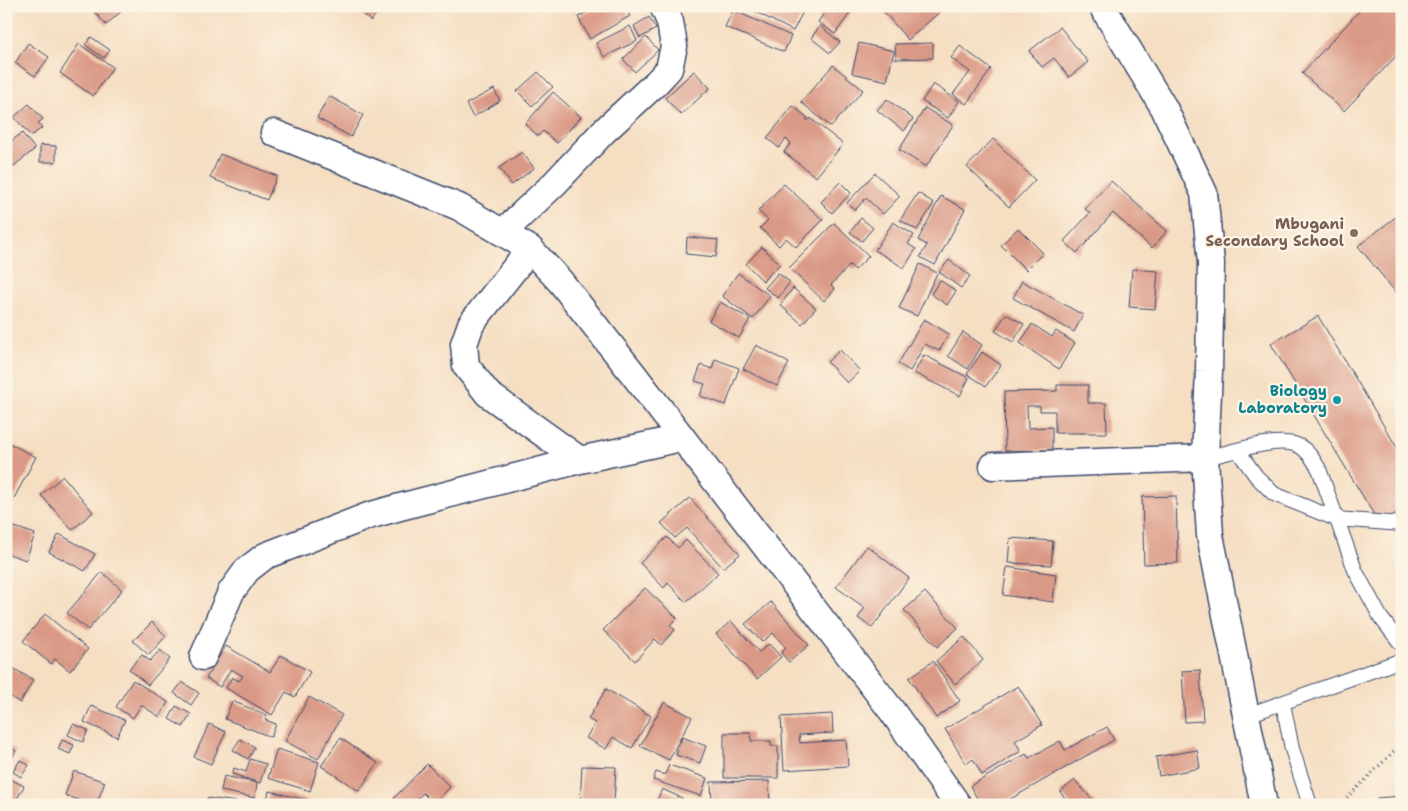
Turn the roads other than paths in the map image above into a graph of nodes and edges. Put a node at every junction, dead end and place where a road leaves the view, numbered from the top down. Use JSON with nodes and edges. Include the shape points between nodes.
{"nodes":[{"id":1,"x":664,"y":6,"type":"edge"},
{"id":2,"x":1102,"y":6,"type":"edge"},
{"id":3,"x":274,"y":132,"type":"dead end"},
{"id":4,"x":503,"y":232,"type":"junction"},
{"id":5,"x":530,"y":249,"type":"junction"},
{"id":6,"x":680,"y":438,"type":"junction"},
{"id":7,"x":1238,"y":451,"type":"junction"},
{"id":8,"x":1205,"y":458,"type":"junction"},
{"id":9,"x":580,"y":460,"type":"junction"},
{"id":10,"x":993,"y":466,"type":"dead end"},
{"id":11,"x":1336,"y":519,"type":"junction"},
{"id":12,"x":1402,"y":524,"type":"edge"},
{"id":13,"x":1402,"y":645,"type":"edge"},
{"id":14,"x":203,"y":658,"type":"dead end"},
{"id":15,"x":1402,"y":660,"type":"edge"},
{"id":16,"x":1283,"y":703,"type":"junction"},
{"id":17,"x":1245,"y":716,"type":"junction"},
{"id":18,"x":958,"y":805,"type":"edge"},
{"id":19,"x":1264,"y":805,"type":"edge"},
{"id":20,"x":1310,"y":805,"type":"edge"}],
"edges":[{"from":1,"to":4,"type":"street","via":[[674,46],[669,69]]},
{"from":2,"to":8,"type":"street","via":[[1164,108],[1204,192],[1210,263]]},
{"from":3,"to":4,"type":"street","via":[[459,207]]},
{"from":4,"to":5,"type":"street"},
{"from":5,"to":6,"type":"street","via":[[560,281]]},
{"from":5,"to":9,"type":"street","via":[[471,324],[464,344],[466,366],[488,394]]},
{"from":6,"to":9,"type":"street"},
{"from":6,"to":18,"type":"street","via":[[892,711]]},
{"from":7,"to":8,"type":"lane"},
{"from":7,"to":11,"type":"lane","via":[[1274,494]]},
{"from":7,"to":11,"type":"lane","via":[[1272,443],[1296,444],[1311,455],[1319,469]]},
{"from":8,"to":10,"type":"street"},
{"from":8,"to":17,"type":"street","via":[[1210,535]]},
{"from":9,"to":14,"type":"street","via":[[368,516],[265,556],[247,570],[231,592]]},
{"from":11,"to":12,"type":"lane"},
{"from":11,"to":13,"type":"lane","via":[[1356,570],[1381,618]]},
{"from":15,"to":16,"type":"lane"},
{"from":16,"to":17,"type":"lane"},
{"from":16,"to":20,"type":"lane","via":[[1292,749]]},
{"from":17,"to":19,"type":"street"}]}
